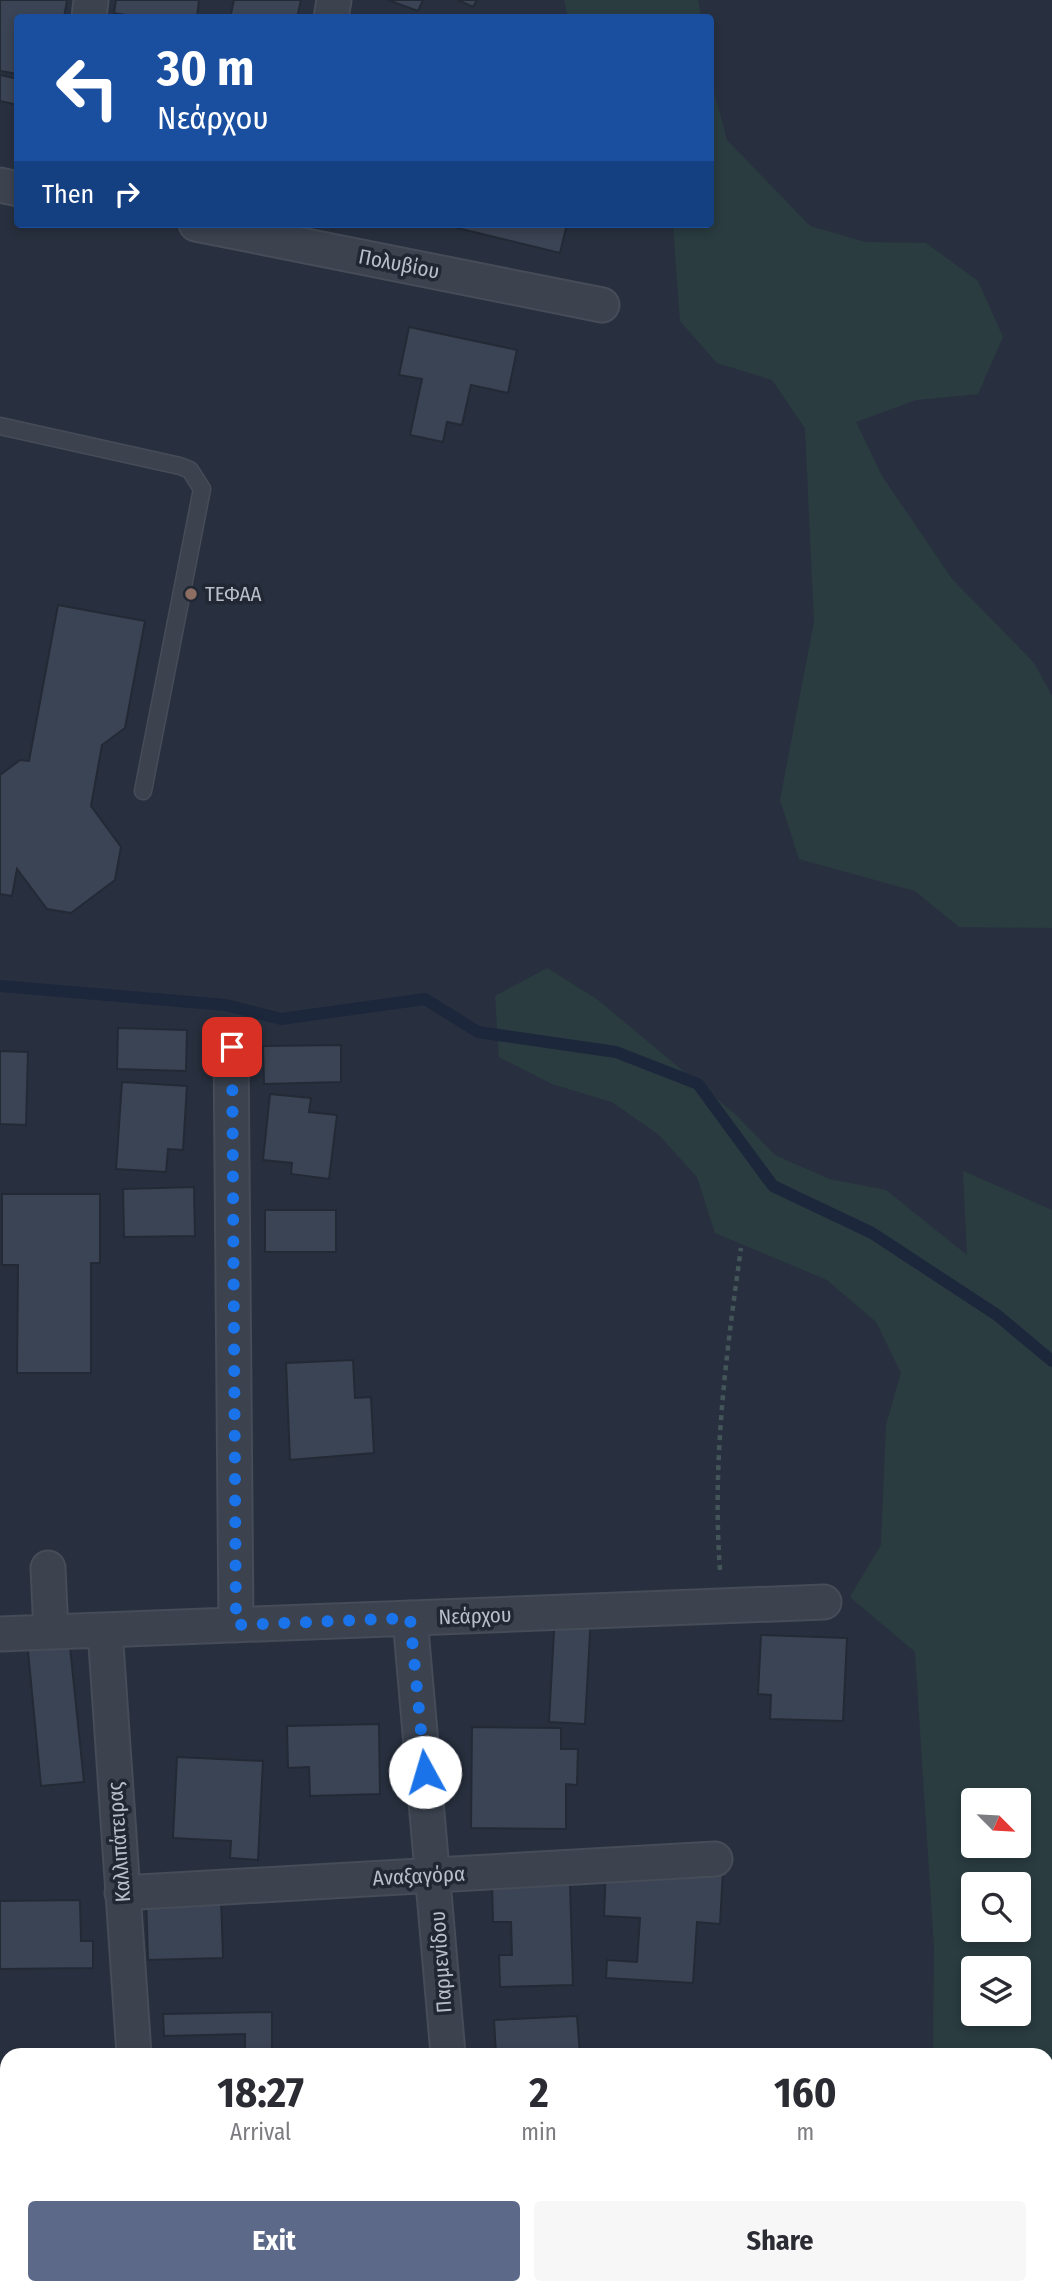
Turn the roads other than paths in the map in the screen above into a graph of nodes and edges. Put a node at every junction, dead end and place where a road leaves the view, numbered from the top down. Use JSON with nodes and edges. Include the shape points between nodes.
{"nodes":[{"id":1,"x":237,"y":228,"type":"edge"},
{"id":2,"x":289,"y":233,"type":"edge"},
{"id":3,"x":602,"y":304,"type":"dead end"},
{"id":4,"x":0,"y":426,"type":"edge"},
{"id":5,"x":143,"y":791,"type":"dead end"},
{"id":6,"x":232,"y":1047,"type":"dead end"},
{"id":7,"x":48,"y":1568,"type":"dead end"},
{"id":8,"x":824,"y":1602,"type":"dead end"},
{"id":9,"x":410,"y":1618,"type":"junction"},
{"id":10,"x":236,"y":1625,"type":"junction"},
{"id":11,"x":104,"y":1630,"type":"junction"},
{"id":12,"x":51,"y":1632,"type":"junction"},
{"id":13,"x":0,"y":1634,"type":"edge"},
{"id":14,"x":715,"y":1859,"type":"dead end"},
{"id":15,"x":434,"y":1875,"type":"junction"},
{"id":16,"x":122,"y":1893,"type":"junction"},
{"id":17,"x":134,"y":2048,"type":"edge"},
{"id":18,"x":448,"y":2048,"type":"edge"}],
"edges":[{"from":1,"to":2,"type":"street","name":"Πολυβίου"},
{"from":2,"to":3,"type":"street","name":"Πολυβίου"},
{"from":4,"to":5,"type":"lane","via":[[180,466],[190,470],[202,489]]},
{"from":6,"to":10,"type":"street"},
{"from":7,"to":12,"type":"street"},
{"from":8,"to":9,"type":"street","name":"Νεάρχου"},
{"from":9,"to":10,"type":"street","name":"Νεάρχου"},
{"from":9,"to":15,"type":"street","name":"Παρμενίδου"},
{"from":10,"to":11,"type":"street","name":"Νεάρχου"},
{"from":11,"to":12,"type":"street","name":"Νεάρχου"},
{"from":11,"to":16,"type":"street","name":"Καλλιπάτειρας"},
{"from":12,"to":13,"type":"street","name":"Νεάρχου"},
{"from":14,"to":15,"type":"street","name":"Αναξαγόρα"},
{"from":15,"to":16,"type":"street","name":"Αναξαγόρα"},
{"from":15,"to":18,"type":"street","name":"Παρμενίδου"},
{"from":16,"to":17,"type":"street","name":"Καλλιπάτειρας"}]}
